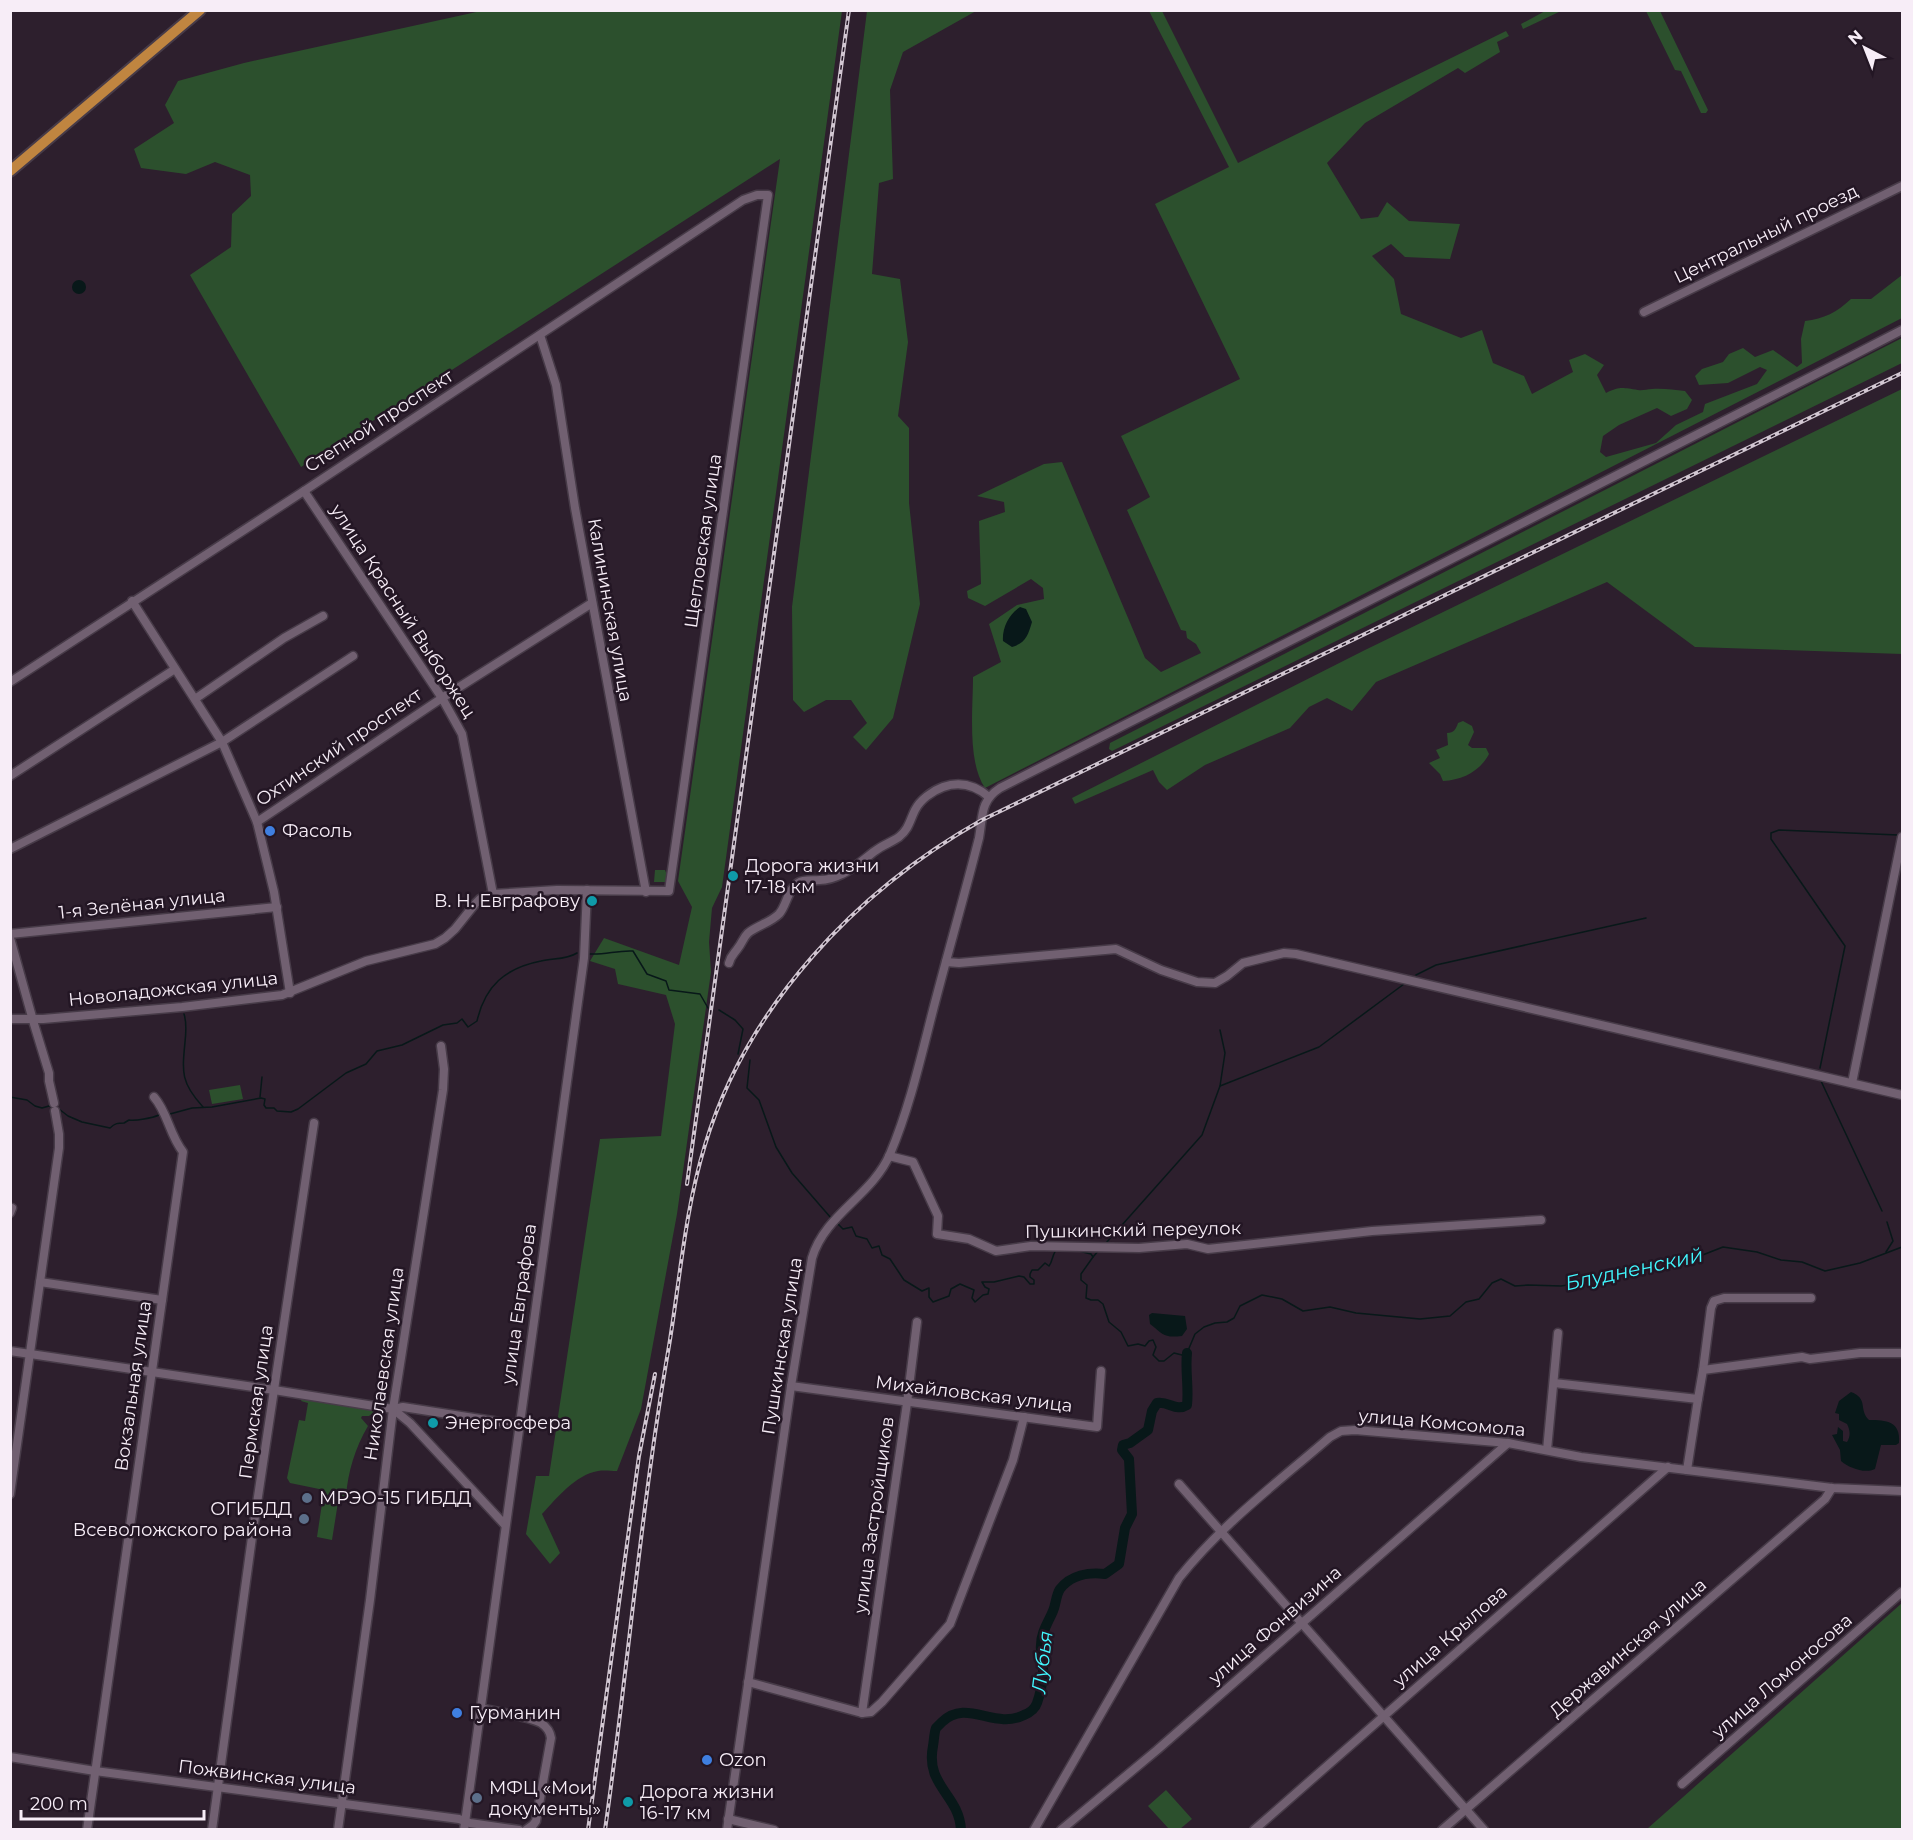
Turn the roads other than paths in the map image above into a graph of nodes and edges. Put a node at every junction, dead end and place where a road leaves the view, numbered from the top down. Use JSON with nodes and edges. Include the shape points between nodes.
{"nodes":[{"id":1,"x":200,"y":10,"type":"edge"},
{"id":2,"x":10,"y":171,"type":"edge"},
{"id":3,"x":1902,"y":186,"type":"edge"},
{"id":4,"x":768,"y":195,"type":"joint"},
{"id":5,"x":1644,"y":312,"type":"dead end"},
{"id":6,"x":1902,"y":330,"type":"edge"},
{"id":7,"x":540,"y":335,"type":"junction"},
{"id":8,"x":304,"y":490,"type":"junction"},
{"id":9,"x":132,"y":601,"type":"junction"},
{"id":10,"x":592,"y":603,"type":"junction"},
{"id":11,"x":323,"y":616,"type":"dead end"},
{"id":12,"x":353,"y":656,"type":"dead end"},
{"id":13,"x":175,"y":669,"type":"junction"},
{"id":14,"x":10,"y":682,"type":"edge"},
{"id":15,"x":442,"y":698,"type":"junction"},
{"id":16,"x":195,"y":699,"type":"junction"},
{"id":17,"x":222,"y":742,"type":"junction"},
{"id":18,"x":10,"y":776,"type":"edge"},
{"id":19,"x":989,"y":797,"type":"junction"},
{"id":20,"x":256,"y":822,"type":"junction"},
{"id":21,"x":1902,"y":837,"type":"edge"},
{"id":22,"x":10,"y":849,"type":"edge"},
{"id":23,"x":586,"y":890,"type":"junction"},
{"id":24,"x":646,"y":892,"type":"junction"},
{"id":25,"x":493,"y":894,"type":"junction"},
{"id":26,"x":277,"y":907,"type":"junction"},
{"id":27,"x":10,"y":936,"type":"edge"},
{"id":28,"x":946,"y":962,"type":"junction"},
{"id":29,"x":729,"y":963,"type":"dead end"},
{"id":30,"x":290,"y":993,"type":"junction"},
{"id":31,"x":10,"y":1019,"type":"edge"},
{"id":32,"x":33,"y":1020,"type":"junction"},
{"id":33,"x":441,"y":1046,"type":"dead end"},
{"id":34,"x":1852,"y":1083,"type":"junction"},
{"id":35,"x":1902,"y":1095,"type":"edge"},
{"id":36,"x":154,"y":1097,"type":"dead end"},
{"id":37,"x":314,"y":1123,"type":"dead end"},
{"id":38,"x":889,"y":1156,"type":"junction"},
{"id":39,"x":1541,"y":1220,"type":"dead end"},
{"id":40,"x":40,"y":1282,"type":"junction"},
{"id":41,"x":1811,"y":1298,"type":"dead end"},
{"id":42,"x":162,"y":1300,"type":"junction"},
{"id":43,"x":916,"y":1322,"type":"dead end"},
{"id":44,"x":1558,"y":1333,"type":"dead end"},
{"id":45,"x":10,"y":1351,"type":"edge"},
{"id":46,"x":1902,"y":1353,"type":"edge"},
{"id":47,"x":31,"y":1354,"type":"junction"},
{"id":48,"x":1703,"y":1370,"type":"junction"},
{"id":49,"x":1101,"y":1371,"type":"dead end"},
{"id":50,"x":151,"y":1373,"type":"junction"},
{"id":51,"x":1554,"y":1383,"type":"junction"},
{"id":52,"x":791,"y":1386,"type":"junction"},
{"id":53,"x":274,"y":1390,"type":"junction"},
{"id":54,"x":1698,"y":1398,"type":"junction"},
{"id":55,"x":907,"y":1403,"type":"junction"},
{"id":56,"x":393,"y":1409,"type":"junction"},
{"id":57,"x":1024,"y":1417,"type":"junction"},
{"id":58,"x":519,"y":1425,"type":"junction"},
{"id":59,"x":1508,"y":1443,"type":"junction"},
{"id":60,"x":1547,"y":1450,"type":"junction"},
{"id":61,"x":1668,"y":1467,"type":"junction"},
{"id":62,"x":1687,"y":1470,"type":"junction"},
{"id":63,"x":1179,"y":1484,"type":"dead end"},
{"id":64,"x":1832,"y":1488,"type":"junction"},
{"id":65,"x":1902,"y":1491,"type":"edge"},
{"id":66,"x":10,"y":1494,"type":"edge"},
{"id":67,"x":505,"y":1525,"type":"junction"},
{"id":68,"x":1221,"y":1533,"type":"junction"},
{"id":69,"x":1902,"y":1593,"type":"edge"},
{"id":70,"x":1301,"y":1624,"type":"junction"},
{"id":71,"x":748,"y":1682,"type":"junction"},
{"id":72,"x":481,"y":1708,"type":"junction"},
{"id":73,"x":862,"y":1713,"type":"junction"},
{"id":74,"x":1383,"y":1717,"type":"junction"},
{"id":75,"x":10,"y":1757,"type":"edge"},
{"id":76,"x":95,"y":1771,"type":"junction"},
{"id":77,"x":1682,"y":1784,"type":"dead end"},
{"id":78,"x":218,"y":1787,"type":"junction"},
{"id":79,"x":342,"y":1803,"type":"junction"},
{"id":80,"x":1466,"y":1809,"type":"junction"},
{"id":81,"x":728,"y":1819,"type":"junction"},
{"id":82,"x":464,"y":1825,"type":"edge"},
{"id":83,"x":87,"y":1830,"type":"edge"},
{"id":84,"x":212,"y":1830,"type":"edge"},
{"id":85,"x":338,"y":1830,"type":"edge"},
{"id":86,"x":519,"y":1830,"type":"edge"},
{"id":87,"x":526,"y":1830,"type":"edge"},
{"id":88,"x":727,"y":1830,"type":"edge"},
{"id":89,"x":774,"y":1830,"type":"edge"},
{"id":90,"x":1034,"y":1830,"type":"edge"},
{"id":91,"x":1061,"y":1830,"type":"edge"},
{"id":92,"x":1254,"y":1830,"type":"edge"},
{"id":93,"x":1442,"y":1830,"type":"edge"},
{"id":94,"x":1484,"y":1830,"type":"edge"}],
"edges":[{"from":1,"to":2,"type":"main road"},
{"from":3,"to":5,"type":"street","name":"Центральный проезд"},
{"from":4,"to":7,"type":"street","name":"Степной проспект","via":[[743,200]]},
{"from":4,"to":24,"type":"street","name":"Щегловская улица","via":[[669,891]]},
{"from":6,"to":19,"type":"street","via":[[1000,788]]},
{"from":7,"to":8,"type":"street","name":"Степной проспект"},
{"from":7,"to":10,"type":"street","name":"Калининская улица","via":[[556,385]]},
{"from":8,"to":9,"type":"street","name":"Степной проспект"},
{"from":8,"to":15,"type":"street","name":"улица Красный Выборжец"},
{"from":9,"to":13,"type":"street"},
{"from":9,"to":14,"type":"street","name":"Степной проспект"},
{"from":10,"to":15,"type":"street","name":"Охтинский проспект"},
{"from":10,"to":24,"type":"street","name":"Калининская улица"},
{"from":11,"to":16,"type":"street"},
{"from":12,"to":17,"type":"street"},
{"from":13,"to":16,"type":"street"},
{"from":13,"to":18,"type":"street"},
{"from":15,"to":20,"type":"street","name":"Охтинский проспект"},
{"from":15,"to":25,"type":"street","name":"улица Красный Выборжец","via":[[462,734]]},
{"from":16,"to":17,"type":"street"},
{"from":17,"to":20,"type":"street"},
{"from":17,"to":22,"type":"street"},
{"from":19,"to":28,"type":"street","name":"Пушкинская улица"},
{"from":19,"to":29,"type":"street","via":[[963,784],[941,788],[927,796],[900,836],[859,865],[841,875],[799,882],[778,915],[751,931]]},
{"from":20,"to":26,"type":"street"},
{"from":21,"to":34,"type":"street"},
{"from":23,"to":24,"type":"street"},
{"from":23,"to":25,"type":"street"},
{"from":23,"to":58,"type":"street","name":"улица Евграфова","via":[[584,954]]},
{"from":25,"to":30,"type":"street","name":"Новоладожская улица","via":[[480,899],[455,929],[435,944],[366,961]]},
{"from":26,"to":27,"type":"street","name":"1-я Зелёная улица"},
{"from":26,"to":30,"type":"street"},
{"from":27,"to":32,"type":"street"},
{"from":28,"to":34,"type":"street","via":[[1116,949],[1161,970],[1197,982],[1215,983],[1243,963],[1296,954]]},
{"from":28,"to":38,"type":"street","name":"Пушкинская улица","via":[[911,1094]]},
{"from":30,"to":32,"type":"street","name":"Новоладожская улица"},
{"from":31,"to":32,"type":"street","name":"Новоладожская улица"},
{"from":32,"to":40,"type":"street","via":[[47,1064],[59,1141]]},
{"from":33,"to":56,"type":"street","name":"Николаевская улица","via":[[442,1090]]},
{"from":34,"to":35,"type":"street"},
{"from":36,"to":42,"type":"street","name":"Вокзальная улица","via":[[183,1152]]},
{"from":37,"to":53,"type":"street","name":"Пермская улица"},
{"from":38,"to":39,"type":"street","name":"Пушкинский переулок","via":[[913,1162],[938,1216],[937,1234],[969,1239],[996,1251],[1031,1246],[1139,1248],[1187,1244],[1208,1249],[1372,1231]]},
{"from":38,"to":52,"type":"street","name":"Пушкинская улица","via":[[881,1173],[829,1226],[816,1246]]},
{"from":40,"to":42,"type":"street"},
{"from":40,"to":47,"type":"street"},
{"from":41,"to":48,"type":"street","via":[[1714,1301]]},
{"from":42,"to":50,"type":"street","name":"Вокзальная улица"},
{"from":43,"to":55,"type":"street","name":"улица Застройщиков"},
{"from":44,"to":51,"type":"street"},
{"from":45,"to":47,"type":"street"},
{"from":46,"to":48,"type":"street","via":[[1802,1357]]},
{"from":47,"to":50,"type":"street"},
{"from":47,"to":66,"type":"street"},
{"from":48,"to":54,"type":"street"},
{"from":49,"to":57,"type":"street","name":"Михайловская улица","via":[[1097,1427]]},
{"from":50,"to":53,"type":"street"},
{"from":50,"to":76,"type":"street","name":"Вокзальная улица"},
{"from":51,"to":54,"type":"street"},
{"from":51,"to":60,"type":"street"},
{"from":52,"to":55,"type":"street","name":"Михайловская улица"},
{"from":52,"to":71,"type":"street","name":"Пушкинская улица"},
{"from":53,"to":56,"type":"street"},
{"from":53,"to":78,"type":"street","name":"Пермская улица"},
{"from":54,"to":62,"type":"street"},
{"from":55,"to":57,"type":"street","name":"Михайловская улица"},
{"from":55,"to":73,"type":"street","name":"улица Застройщиков"},
{"from":56,"to":58,"type":"street","via":[[403,1407]]},
{"from":56,"to":67,"type":"street"},
{"from":56,"to":79,"type":"street","name":"Николаевская улица"},
{"from":57,"to":73,"type":"street","via":[[1013,1460],[950,1624],[882,1702]]},
{"from":58,"to":67,"type":"street","name":"улица Евграфова"},
{"from":59,"to":60,"type":"street","name":"улица Комсомола"},
{"from":59,"to":68,"type":"street","name":"улица Комсомола","via":[[1341,1431]]},
{"from":59,"to":70,"type":"street","name":"улица Фонвизина"},
{"from":60,"to":61,"type":"street","name":"улица Комсомола"},
{"from":61,"to":62,"type":"street","name":"улица Комсомола"},
{"from":61,"to":74,"type":"street","name":"улица Крылова"},
{"from":62,"to":64,"type":"street","name":"улица Комсомола"},
{"from":63,"to":68,"type":"street"},
{"from":64,"to":65,"type":"street","name":"улица Комсомола"},
{"from":64,"to":80,"type":"street","name":"Державинская улица","via":[[1825,1499]]},
{"from":67,"to":72,"type":"street","name":"улица Евграфова"},
{"from":68,"to":70,"type":"street"},
{"from":68,"to":90,"type":"street","name":"улица Комсомола","via":[[1201,1550],[1179,1578]]},
{"from":69,"to":77,"type":"street","name":"улица Ломоносова"},
{"from":70,"to":74,"type":"street"},
{"from":70,"to":91,"type":"street","name":"улица Фонвизина"},
{"from":71,"to":73,"type":"street"},
{"from":71,"to":81,"type":"street","name":"Пушкинская улица"},
{"from":72,"to":82,"type":"street","name":"улица Евграфова"},
{"from":72,"to":87,"type":"street","via":[[538,1721],[550,1733],[536,1821]]},
{"from":74,"to":80,"type":"street"},
{"from":74,"to":92,"type":"street","name":"улица Крылова"},
{"from":75,"to":76,"type":"street","name":"Пожвинская улица"},
{"from":76,"to":78,"type":"street","name":"Пожвинская улица"},
{"from":76,"to":83,"type":"street","name":"Вокзальная улица"},
{"from":78,"to":79,"type":"street","name":"Пожвинская улица"},
{"from":78,"to":84,"type":"street","name":"Пермская улица"},
{"from":79,"to":82,"type":"street","name":"Пожвинская улица"},
{"from":79,"to":85,"type":"street","name":"Николаевская улица"},
{"from":80,"to":93,"type":"street","name":"Державинская улица"},
{"from":80,"to":94,"type":"street"},
{"from":81,"to":88,"type":"street","name":"Пушкинская улица"},
{"from":81,"to":89,"type":"street"},
{"from":82,"to":86,"type":"street","name":"Пожвинская улица"}]}
